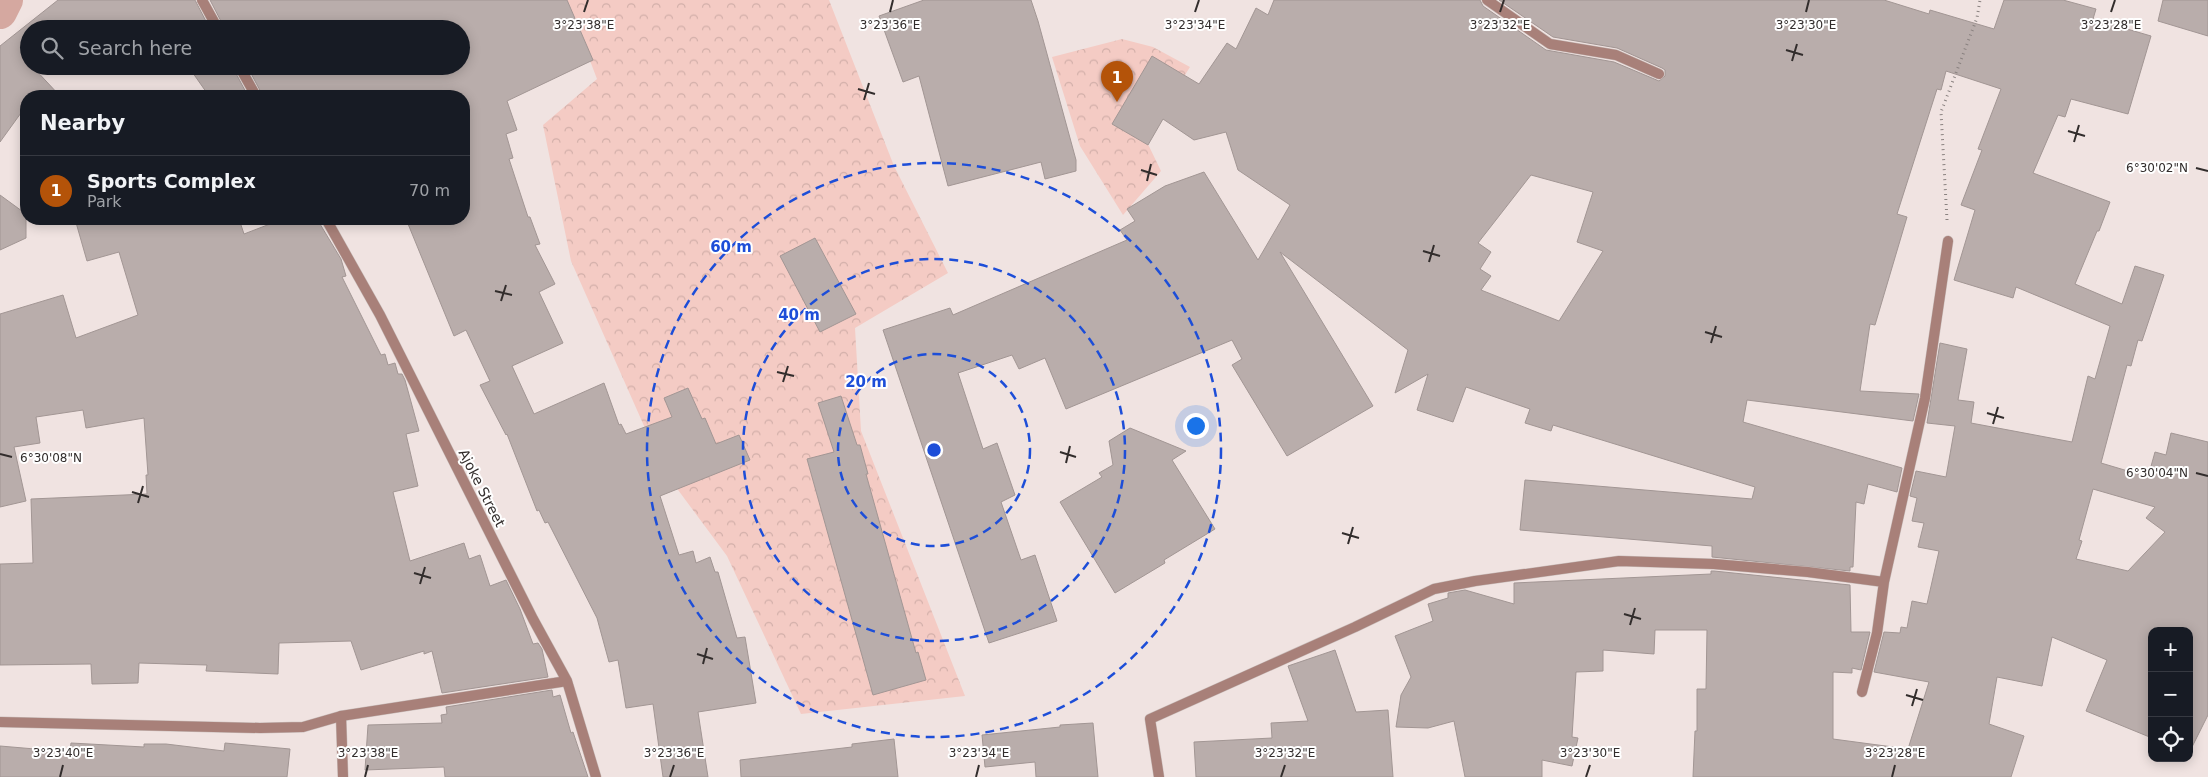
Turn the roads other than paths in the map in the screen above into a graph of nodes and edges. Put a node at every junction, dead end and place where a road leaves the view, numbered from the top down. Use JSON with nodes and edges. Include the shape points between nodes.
{"nodes":[{"id":1,"x":202,"y":0,"type":"edge"},
{"id":2,"x":1487,"y":0,"type":"edge"},
{"id":3,"x":213,"y":20,"type":"edge"},
{"id":4,"x":1659,"y":74,"type":"dead end"},
{"id":5,"x":244,"y":75,"type":"edge"},
{"id":6,"x":253,"y":90,"type":"edge"},
{"id":7,"x":329,"y":225,"type":"edge"},
{"id":8,"x":1948,"y":241,"type":"road end"},
{"id":9,"x":1884,"y":582,"type":"junction"},
{"id":10,"x":567,"y":681,"type":"junction"},
{"id":11,"x":1862,"y":692,"type":"dead end"},
{"id":12,"x":341,"y":716,"type":"junction"},
{"id":13,"x":0,"y":722,"type":"edge"},
{"id":14,"x":343,"y":777,"type":"edge"},
{"id":15,"x":596,"y":777,"type":"edge"},
{"id":16,"x":1160,"y":777,"type":"edge"}],
"edges":[{"from":1,"to":3,"type":"street"},
{"from":2,"to":4,"type":"street","via":[[1550,44],[1616,55]]},
{"from":5,"to":6,"type":"street"},
{"from":7,"to":10,"type":"street","name":"Ajoke Street","via":[[380,315]]},
{"from":8,"to":9,"type":"street","via":[[1925,398]]},
{"from":9,"to":11,"type":"street"},
{"from":9,"to":16,"type":"street","via":[[1714,564],[1619,561],[1434,589],[1150,719]]},
{"from":10,"to":12,"type":"street"},
{"from":10,"to":15,"type":"street","name":"Ajoke Street"},
{"from":12,"to":13,"type":"street","via":[[303,727],[260,728]]},
{"from":12,"to":14,"type":"street"}]}
